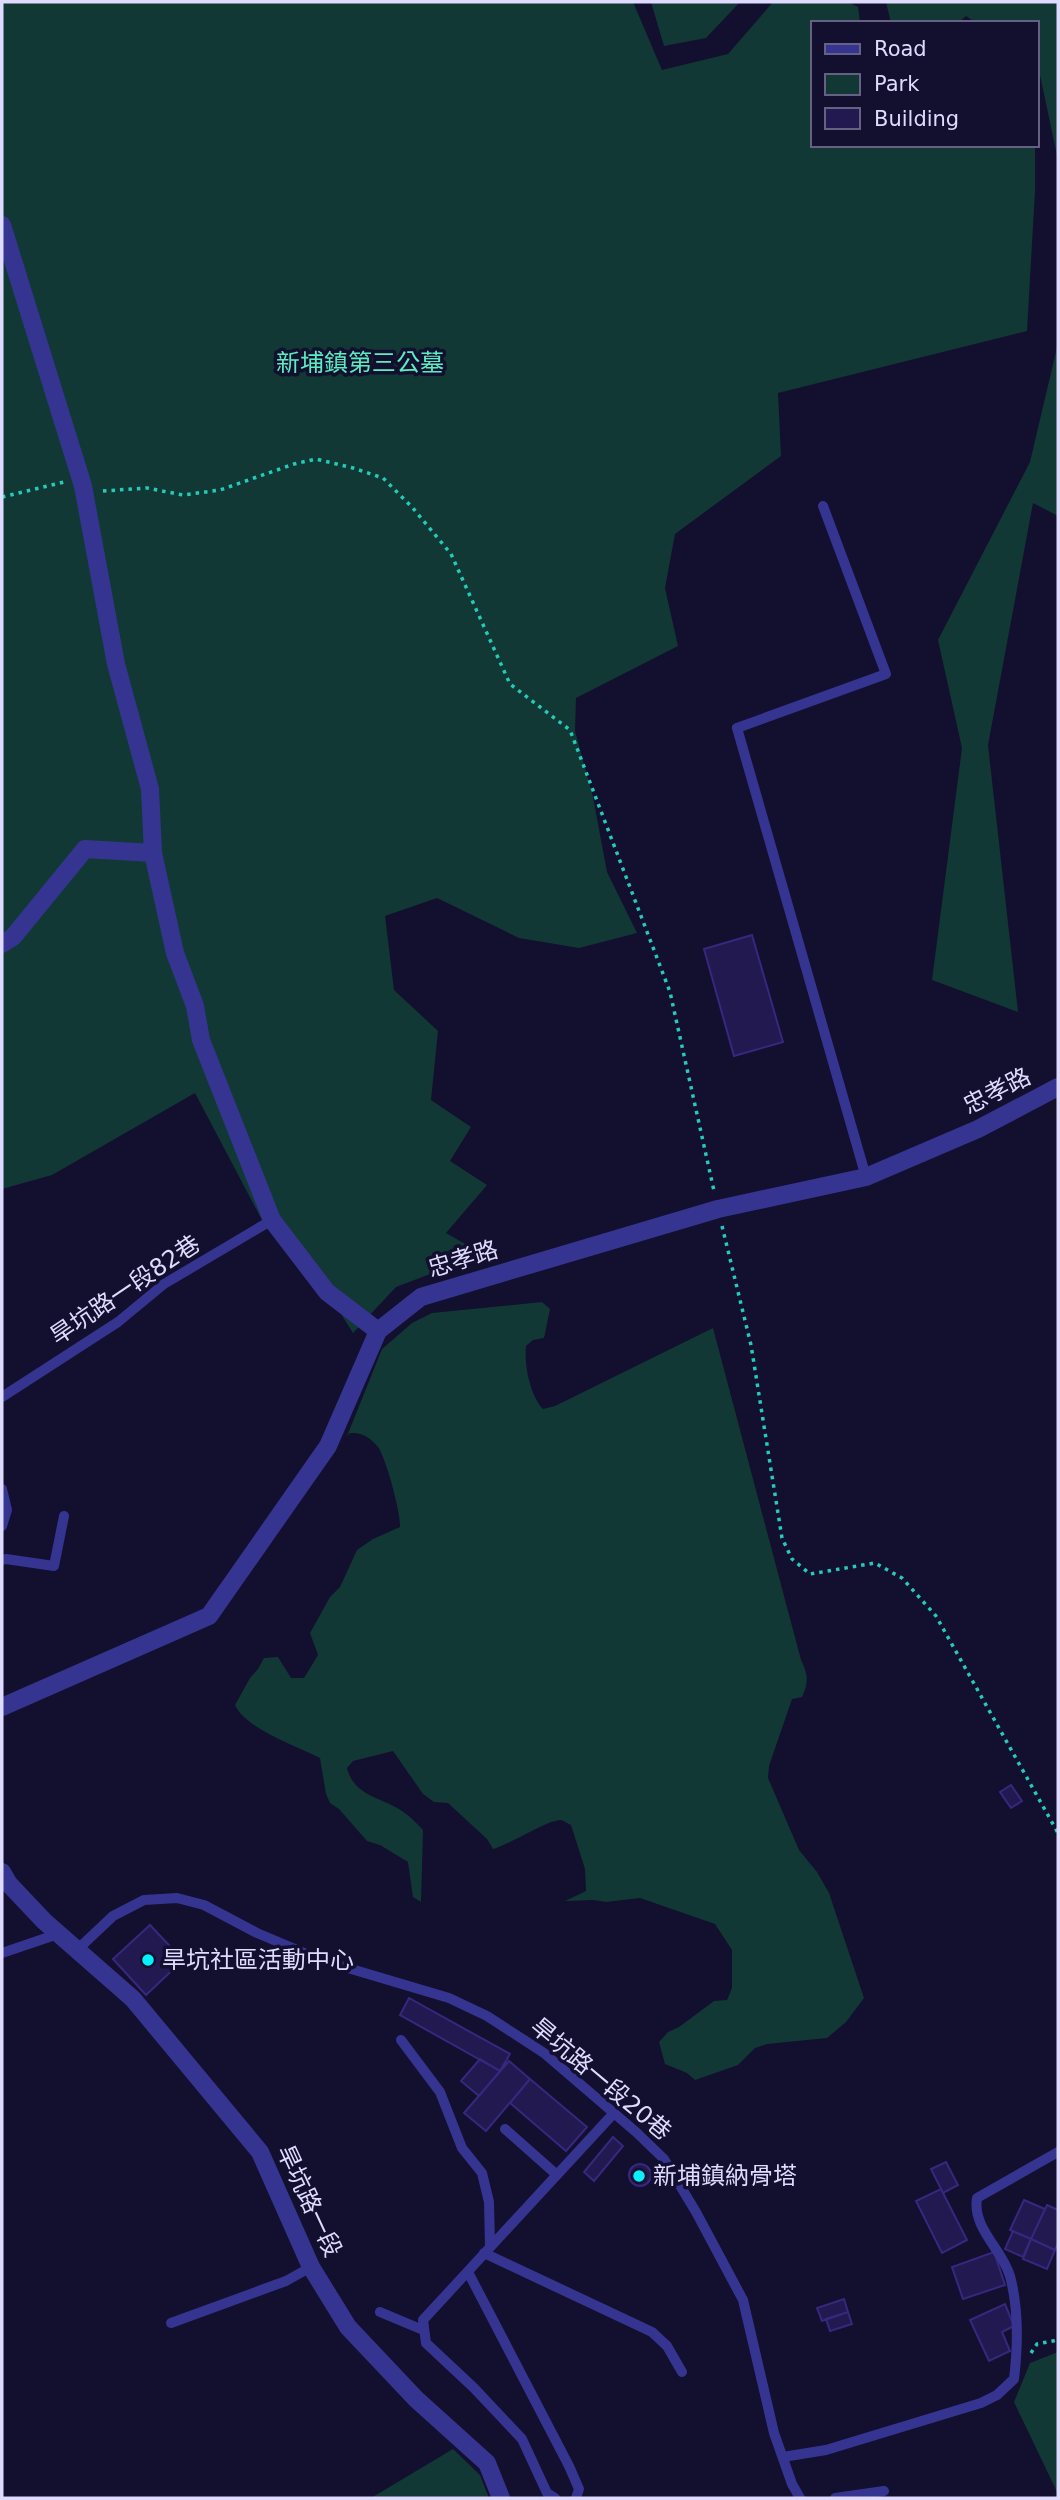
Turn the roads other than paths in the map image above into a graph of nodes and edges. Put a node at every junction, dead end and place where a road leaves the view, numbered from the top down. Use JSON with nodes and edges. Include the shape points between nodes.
{"nodes":[{"id":1,"x":2,"y":225,"type":"edge"},
{"id":2,"x":823,"y":506,"type":"dead end"},
{"id":3,"x":153,"y":853,"type":"junction"},
{"id":4,"x":2,"y":944,"type":"edge"},
{"id":5,"x":1058,"y":1087,"type":"edge"},
{"id":6,"x":866,"y":1177,"type":"junction"},
{"id":7,"x":272,"y":1220,"type":"junction"},
{"id":8,"x":378,"y":1331,"type":"junction"},
{"id":9,"x":2,"y":1397,"type":"edge"},
{"id":10,"x":2,"y":1489,"type":"edge"},
{"id":11,"x":64,"y":1516,"type":"dead end"},
{"id":12,"x":2,"y":1526,"type":"edge"},
{"id":13,"x":2,"y":1560,"type":"edge"},
{"id":14,"x":2,"y":1707,"type":"edge"},
{"id":15,"x":2,"y":1872,"type":"edge"},
{"id":16,"x":58,"y":1934,"type":"junction"},
{"id":17,"x":77,"y":1950,"type":"junction"},
{"id":18,"x":2,"y":1953,"type":"edge"},
{"id":19,"x":401,"y":2040,"type":"dead end"},
{"id":20,"x":614,"y":2113,"type":"junction"},
{"id":21,"x":505,"y":2129,"type":"dead end"},
{"id":22,"x":1058,"y":2151,"type":"edge"},
{"id":23,"x":557,"y":2175,"type":"junction"},
{"id":24,"x":488,"y":2250,"type":"junction"},
{"id":25,"x":311,"y":2267,"type":"junction"},
{"id":26,"x":468,"y":2272,"type":"junction"},
{"id":27,"x":380,"y":2312,"type":"dead end"},
{"id":28,"x":171,"y":2323,"type":"dead end"},
{"id":29,"x":423,"y":2330,"type":"junction"},
{"id":30,"x":682,"y":2372,"type":"dead end"},
{"id":31,"x":783,"y":2457,"type":"junction"},
{"id":32,"x":884,"y":2491,"type":"dead end"},
{"id":33,"x":501,"y":2498,"type":"edge"},
{"id":34,"x":555,"y":2498,"type":"edge"},
{"id":35,"x":576,"y":2498,"type":"edge"},
{"id":36,"x":800,"y":2498,"type":"edge"},
{"id":37,"x":835,"y":2498,"type":"edge"}],
"edges":[{"from":1,"to":3,"type":"street","via":[[83,486],[116,664],[150,789]]},
{"from":2,"to":6,"type":"lane","via":[[886,674],[737,728]]},
{"from":3,"to":4,"type":"street","via":[[85,849],[13,937]]},
{"from":3,"to":7,"type":"street","via":[[175,953],[195,1006],[201,1040]]},
{"from":5,"to":6,"type":"street","name":"忠孝路","via":[[978,1129]]},
{"from":6,"to":8,"type":"street","name":"忠孝路","via":[[718,1209],[421,1297]]},
{"from":7,"to":8,"type":"street","via":[[327,1292]]},
{"from":7,"to":9,"type":"lane","name":"旱坑路一段82巷","via":[[164,1284],[118,1322]]},
{"from":8,"to":14,"type":"street","name":"忠孝路","via":[[328,1446],[209,1616]]},
{"from":10,"to":12,"type":"lane","via":[[7,1510]]},
{"from":11,"to":13,"type":"lane","via":[[54,1566]]},
{"from":15,"to":16,"type":"street","name":"旱坑路一段"},
{"from":16,"to":17,"type":"street","name":"旱坑路一段"},
{"from":16,"to":18,"type":"lane"},
{"from":17,"to":20,"type":"lane","name":"旱坑路一段20巷","via":[[113,1916],[144,1900],[177,1898],[204,1905],[321,1960],[449,1998],[488,2016],[544,2053]]},
{"from":17,"to":25,"type":"street","name":"旱坑路一段","via":[[133,1999],[260,2152]]},
{"from":19,"to":24,"type":"lane","via":[[440,2092],[462,2148],[482,2173],[489,2202]]},
{"from":20,"to":23,"type":"lane"},
{"from":20,"to":31,"type":"lane","name":"旱坑路一段20巷","via":[[664,2159],[743,2300]]},
{"from":21,"to":23,"type":"lane"},
{"from":22,"to":31,"type":"lane","via":[[977,2199],[975,2212],[1010,2275],[1018,2343],[1014,2379],[981,2403],[826,2451]]},
{"from":23,"to":24,"type":"lane"},
{"from":24,"to":26,"type":"lane"},
{"from":24,"to":30,"type":"lane","via":[[652,2332],[667,2346]]},
{"from":25,"to":28,"type":"lane","via":[[286,2281]]},
{"from":25,"to":33,"type":"street","name":"旱坑路一段","via":[[348,2327],[416,2399],[487,2463]]},
{"from":26,"to":29,"type":"lane","via":[[423,2320]]},
{"from":26,"to":35,"type":"lane","via":[[569,2466],[579,2489]]},
{"from":27,"to":29,"type":"lane"},
{"from":29,"to":34,"type":"lane","via":[[426,2343],[522,2439],[547,2493]]},
{"from":31,"to":36,"type":"lane","name":"旱坑路一段20巷"},
{"from":32,"to":37,"type":"lane"}]}
